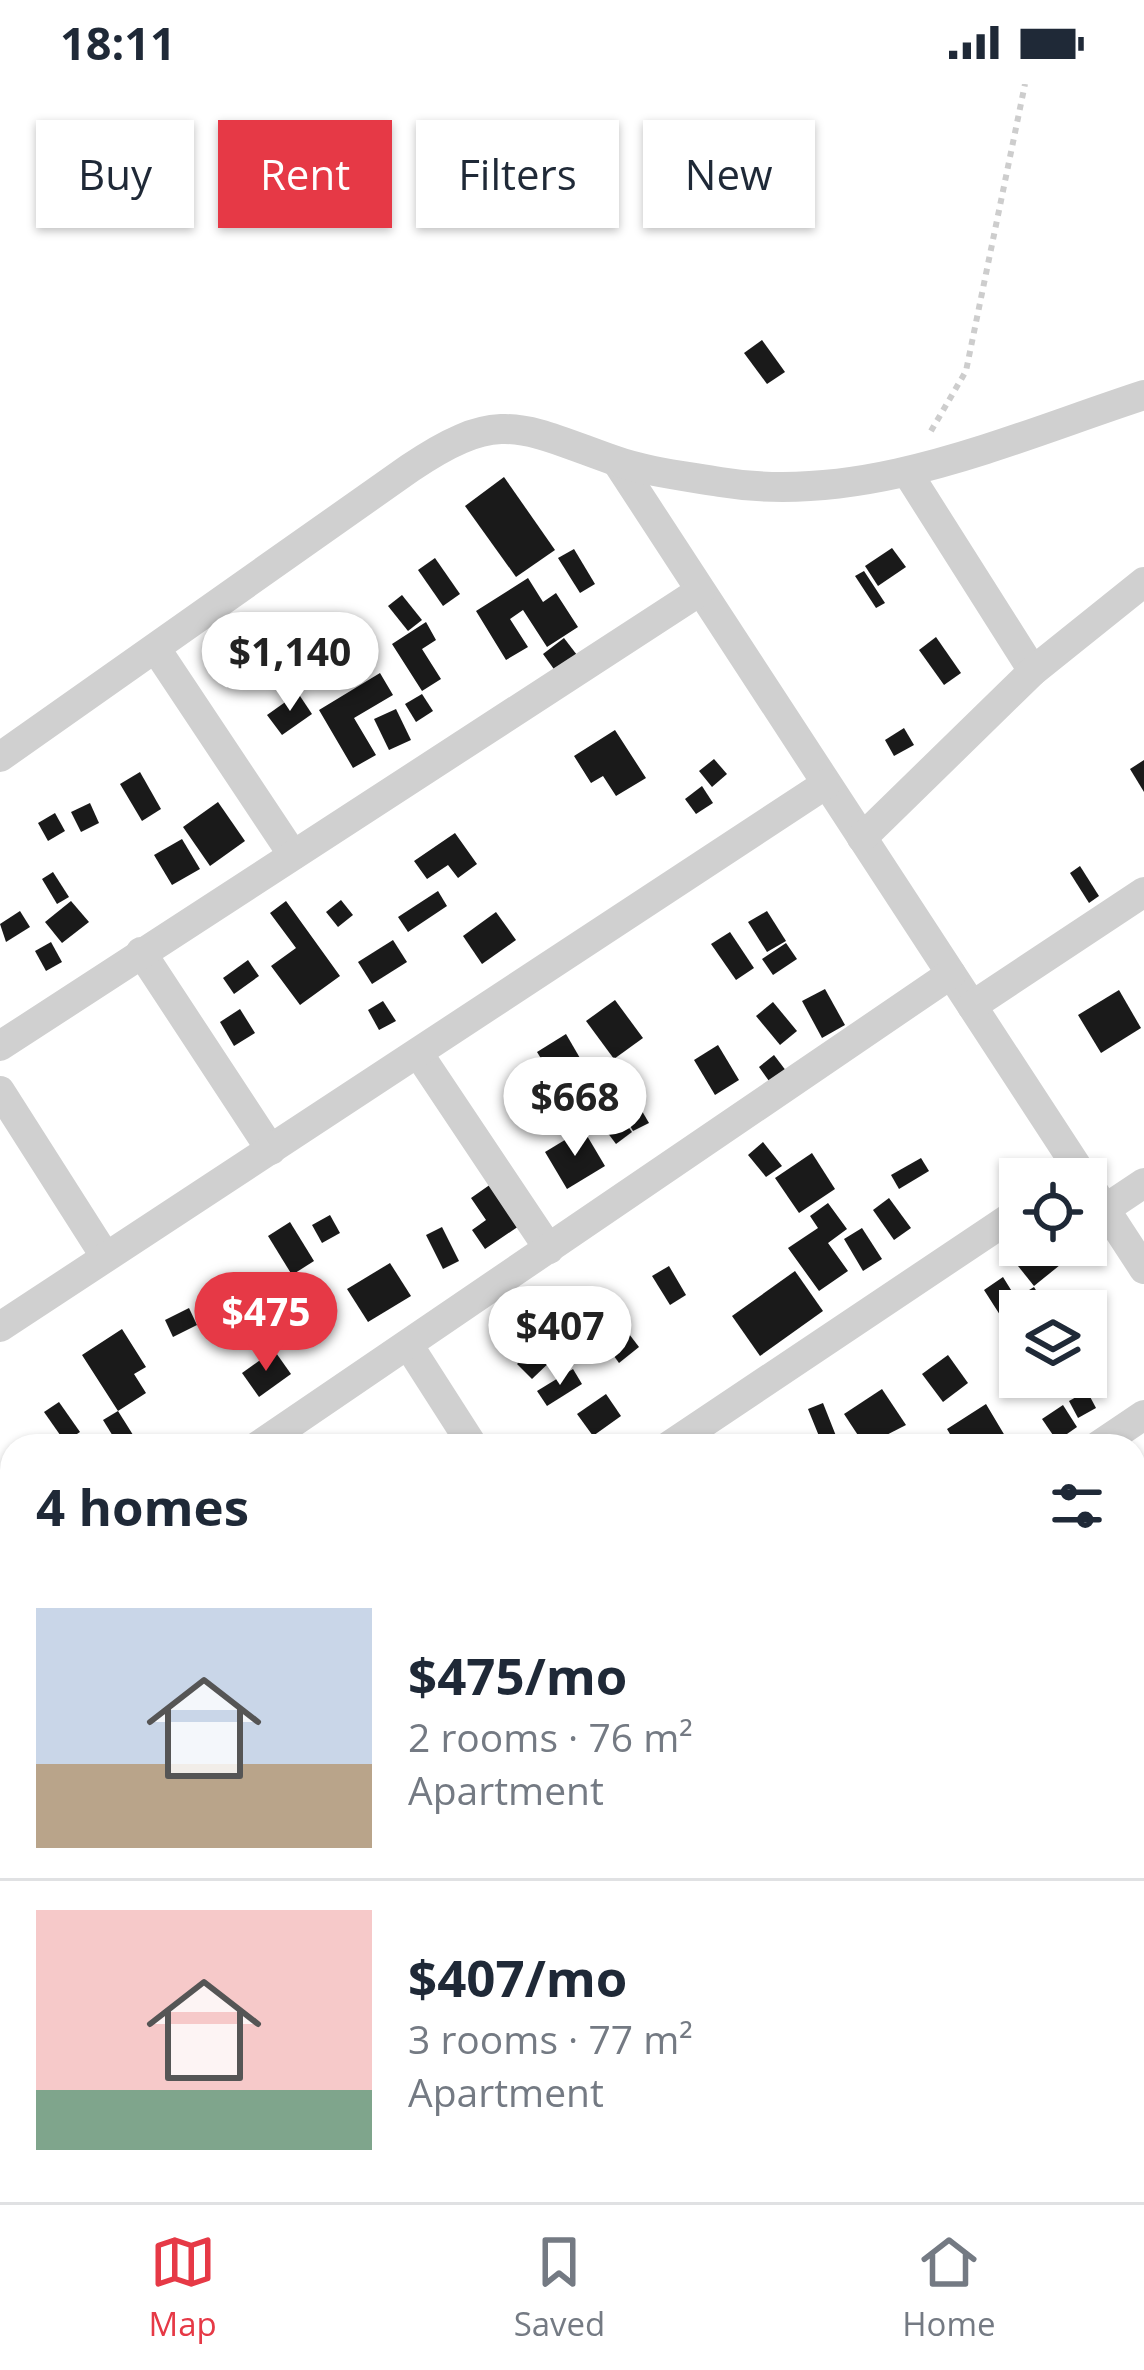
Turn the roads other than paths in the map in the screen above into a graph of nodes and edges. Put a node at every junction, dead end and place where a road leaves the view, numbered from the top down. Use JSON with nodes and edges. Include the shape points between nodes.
{"nodes":[{"id":1,"x":1144,"y":395,"type":"edge"},
{"id":2,"x":617,"y":462,"type":"junction"},
{"id":3,"x":907,"y":472,"type":"junction"},
{"id":4,"x":1144,"y":582,"type":"edge"},
{"id":5,"x":700,"y":591,"type":"junction"},
{"id":6,"x":156,"y":649,"type":"junction"},
{"id":7,"x":1033,"y":671,"type":"junction"},
{"id":8,"x":0,"y":757,"type":"edge"},
{"id":9,"x":826,"y":784,"type":"junction"},
{"id":10,"x":862,"y":838,"type":"junction"},
{"id":11,"x":293,"y":855,"type":"junction"},
{"id":12,"x":1144,"y":892,"type":"edge"},
{"id":13,"x":141,"y":952,"type":"junction"},
{"id":14,"x":951,"y":974,"type":"junction"},
{"id":15,"x":972,"y":1006,"type":"junction"},
{"id":16,"x":0,"y":1046,"type":"edge"},
{"id":17,"x":418,"y":1053,"type":"junction"},
{"id":18,"x":0,"y":1091,"type":"edge"},
{"id":19,"x":271,"y":1150,"type":"junction"},
{"id":20,"x":1068,"y":1158,"type":"edge"},
{"id":21,"x":1144,"y":1183,"type":"edge"},
{"id":22,"x":1107,"y":1208,"type":"edge"},
{"id":23,"x":1107,"y":1212,"type":"edge"},
{"id":24,"x":999,"y":1225,"type":"edge"},
{"id":25,"x":549,"y":1249,"type":"junction"},
{"id":26,"x":105,"y":1256,"type":"junction"},
{"id":27,"x":1144,"y":1269,"type":"edge"},
{"id":28,"x":0,"y":1327,"type":"edge"},
{"id":29,"x":409,"y":1346,"type":"junction"},
{"id":30,"x":1144,"y":1415,"type":"edge"},
{"id":31,"x":276,"y":1434,"type":"edge"},
{"id":32,"x":465,"y":1434,"type":"edge"},
{"id":33,"x":690,"y":1434,"type":"edge"},
{"id":34,"x":1116,"y":1434,"type":"edge"}],
"edges":[{"from":1,"to":3,"type":"street"},
{"from":2,"to":3,"type":"street","via":[[778,489]]},
{"from":2,"to":5,"type":"street"},
{"from":2,"to":6,"type":"street","via":[[533,430],[477,432],[426,458]]},
{"from":3,"to":7,"type":"street"},
{"from":4,"to":7,"type":"street"},
{"from":5,"to":9,"type":"street"},
{"from":5,"to":11,"type":"street"},
{"from":6,"to":8,"type":"street"},
{"from":6,"to":11,"type":"street"},
{"from":7,"to":10,"type":"street"},
{"from":9,"to":10,"type":"street"},
{"from":9,"to":17,"type":"street"},
{"from":10,"to":14,"type":"street"},
{"from":11,"to":13,"type":"street"},
{"from":12,"to":15,"type":"street"},
{"from":13,"to":16,"type":"street"},
{"from":13,"to":19,"type":"street"},
{"from":14,"to":15,"type":"street"},
{"from":14,"to":25,"type":"street"},
{"from":15,"to":20,"type":"street"},
{"from":17,"to":19,"type":"street"},
{"from":17,"to":25,"type":"street"},
{"from":18,"to":26,"type":"street"},
{"from":19,"to":26,"type":"street"},
{"from":21,"to":22,"type":"street"},
{"from":23,"to":27,"type":"street"},
{"from":24,"to":33,"type":"street"},
{"from":25,"to":29,"type":"street"},
{"from":26,"to":28,"type":"street"},
{"from":29,"to":31,"type":"street"},
{"from":29,"to":32,"type":"street"},
{"from":30,"to":34,"type":"street"}]}
